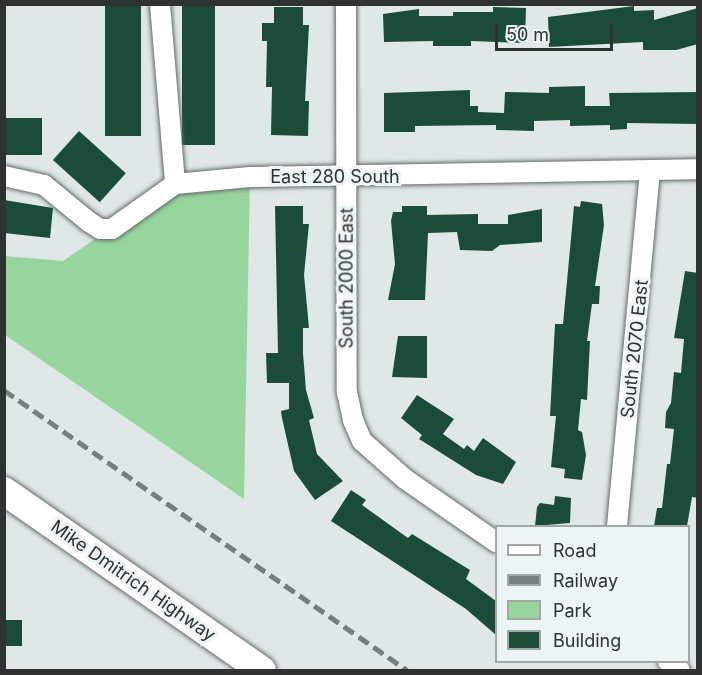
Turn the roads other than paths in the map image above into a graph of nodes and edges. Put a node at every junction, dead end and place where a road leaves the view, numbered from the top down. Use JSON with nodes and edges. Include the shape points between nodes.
{"nodes":[{"id":1,"x":160,"y":4,"type":"edge"},
{"id":2,"x":346,"y":4,"type":"edge"},
{"id":3,"x":698,"y":170,"type":"edge"},
{"id":4,"x":650,"y":171,"type":"junction"},
{"id":5,"x":4,"y":176,"type":"edge"},
{"id":6,"x":346,"y":177,"type":"junction"},
{"id":7,"x":175,"y":184,"type":"junction"},
{"id":8,"x":4,"y":491,"type":"edge"},
{"id":9,"x":617,"y":525,"type":"edge"},
{"id":10,"x":495,"y":541,"type":"edge"},
{"id":11,"x":262,"y":670,"type":"edge"}],
"edges":[{"from":1,"to":7,"type":"street"},
{"from":2,"to":6,"type":"street","name":"South 2000 East"},
{"from":3,"to":4,"type":"street","name":"East 280 South"},
{"from":4,"to":6,"type":"street","name":"East 280 South"},
{"from":4,"to":9,"type":"street","name":"South 2070 East"},
{"from":5,"to":7,"type":"street","via":[[44,185],[100,229],[112,229]]},
{"from":6,"to":7,"type":"street","name":"East 280 South","via":[[250,177]]},
{"from":6,"to":10,"type":"street","name":"South 2000 East","via":[[347,392],[353,420],[362,441],[405,479]]},
{"from":8,"to":11,"type":"highway","name":"Mike Dmitrich Highway"}]}
